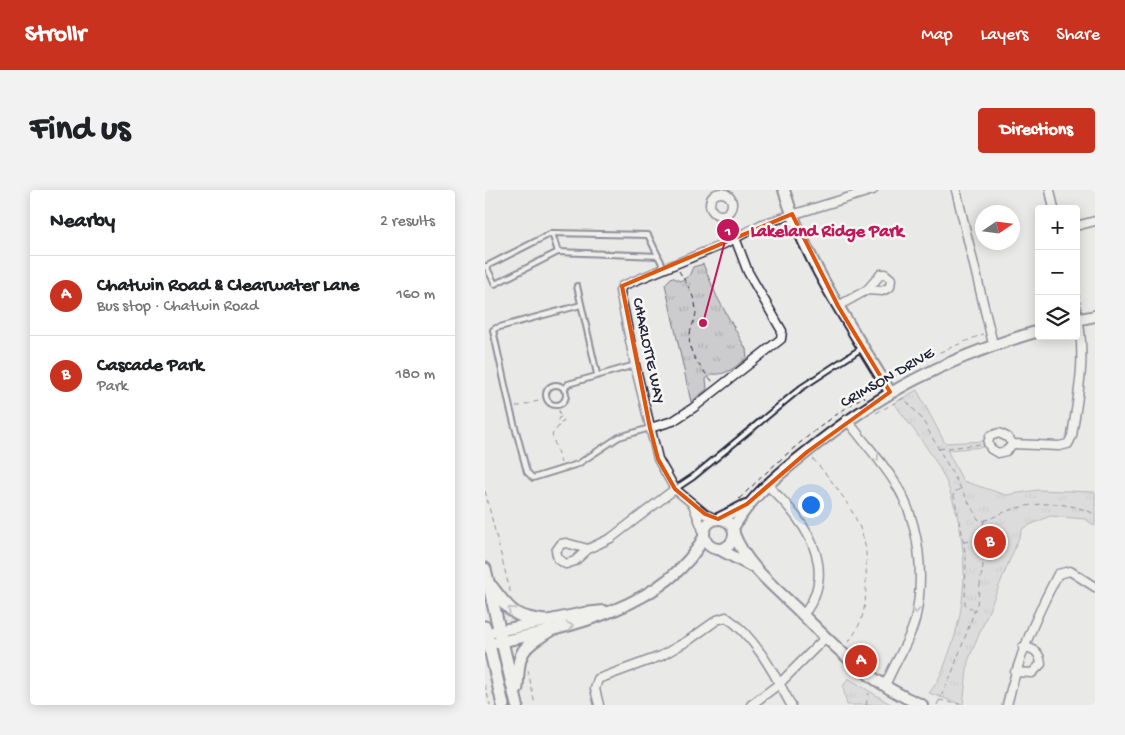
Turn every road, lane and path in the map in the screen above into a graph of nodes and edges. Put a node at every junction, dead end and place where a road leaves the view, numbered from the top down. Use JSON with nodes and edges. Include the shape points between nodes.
{"nodes":[{"id":1,"x":784,"y":190,"type":"edge"},
{"id":2,"x":873,"y":190,"type":"edge"},
{"id":3,"x":956,"y":190,"type":"edge"},
{"id":4,"x":1050,"y":190,"type":"edge"},
{"id":5,"x":1053,"y":205,"type":"edge"},
{"id":6,"x":726,"y":214,"type":"dead end"},
{"id":7,"x":792,"y":214,"type":"junction"},
{"id":8,"x":1095,"y":221,"type":"edge"},
{"id":9,"x":1080,"y":225,"type":"edge"},
{"id":10,"x":552,"y":233,"type":"junction"},
{"id":11,"x":735,"y":237,"type":"junction"},
{"id":12,"x":558,"y":252,"type":"junction"},
{"id":13,"x":658,"y":256,"type":"junction"},
{"id":14,"x":485,"y":267,"type":"edge"},
{"id":15,"x":665,"y":270,"type":"junction"},
{"id":16,"x":679,"y":270,"type":"dead end"},
{"id":17,"x":577,"y":286,"type":"dead end"},
{"id":18,"x":867,"y":290,"type":"dead end"},
{"id":19,"x":581,"y":305,"type":"junction"},
{"id":20,"x":838,"y":306,"type":"junction"},
{"id":21,"x":1095,"y":316,"type":"edge"},
{"id":22,"x":1080,"y":319,"type":"edge"},
{"id":23,"x":1080,"y":328,"type":"edge"},
{"id":24,"x":1035,"y":332,"type":"edge"},
{"id":25,"x":983,"y":334,"type":"dead end"},
{"id":26,"x":993,"y":344,"type":"junction"},
{"id":27,"x":864,"y":348,"type":"junction"},
{"id":28,"x":635,"y":365,"type":"junction"},
{"id":29,"x":597,"y":374,"type":"junction"},
{"id":30,"x":891,"y":378,"type":"dead end"},
{"id":31,"x":716,"y":386,"type":"dead end"},
{"id":32,"x":564,"y":390,"type":"junction"},
{"id":33,"x":890,"y":392,"type":"junction"},
{"id":34,"x":542,"y":400,"type":"dead end"},
{"id":35,"x":871,"y":405,"type":"junction"},
{"id":36,"x":510,"y":408,"type":"junction"},
{"id":37,"x":559,"y":410,"type":"dead end"},
{"id":38,"x":560,"y":418,"type":"junction"},
{"id":39,"x":846,"y":420,"type":"junction"},
{"id":40,"x":561,"y":423,"type":"junction"},
{"id":41,"x":649,"y":428,"type":"junction"},
{"id":42,"x":988,"y":443,"type":"junction"},
{"id":43,"x":1013,"y":444,"type":"junction"},
{"id":44,"x":938,"y":449,"type":"junction"},
{"id":45,"x":813,"y":458,"type":"dead end"},
{"id":46,"x":563,"y":469,"type":"junction"},
{"id":47,"x":766,"y":484,"type":"junction"},
{"id":48,"x":675,"y":489,"type":"junction"},
{"id":49,"x":960,"y":489,"type":"junction"},
{"id":50,"x":485,"y":491,"type":"edge"},
{"id":51,"x":692,"y":503,"type":"junction"},
{"id":52,"x":735,"y":503,"type":"dead end"},
{"id":53,"x":747,"y":504,"type":"junction"},
{"id":54,"x":1095,"y":514,"type":"edge"},
{"id":55,"x":717,"y":519,"type":"junction"},
{"id":56,"x":985,"y":520,"type":"junction"},
{"id":57,"x":733,"y":531,"type":"junction"},
{"id":58,"x":704,"y":535,"type":"junction"},
{"id":59,"x":985,"y":539,"type":"junction"},
{"id":60,"x":964,"y":542,"type":"junction"},
{"id":61,"x":588,"y":549,"type":"dead end"},
{"id":62,"x":718,"y":549,"type":"junction"},
{"id":63,"x":685,"y":566,"type":"junction"},
{"id":64,"x":754,"y":568,"type":"junction"},
{"id":65,"x":485,"y":569,"type":"edge"},
{"id":66,"x":488,"y":581,"type":"junction"},
{"id":67,"x":1095,"y":587,"type":"edge"},
{"id":68,"x":513,"y":600,"type":"dead end"},
{"id":69,"x":975,"y":609,"type":"junction"},
{"id":70,"x":803,"y":615,"type":"junction"},
{"id":71,"x":548,"y":625,"type":"junction"},
{"id":72,"x":487,"y":635,"type":"edge"},
{"id":73,"x":501,"y":636,"type":"junction"},
{"id":74,"x":825,"y":638,"type":"junction"},
{"id":75,"x":847,"y":645,"type":"dead end"},
{"id":76,"x":1023,"y":647,"type":"junction"},
{"id":77,"x":527,"y":666,"type":"dead end"},
{"id":78,"x":1015,"y":672,"type":"junction"},
{"id":79,"x":779,"y":684,"type":"junction"},
{"id":80,"x":485,"y":685,"type":"edge"},
{"id":81,"x":885,"y":686,"type":"junction"},
{"id":82,"x":869,"y":693,"type":"dead end"},
{"id":83,"x":938,"y":700,"type":"junction"},
{"id":84,"x":517,"y":704,"type":"edge"},
{"id":85,"x":490,"y":705,"type":"edge"},
{"id":86,"x":503,"y":705,"type":"edge"},
{"id":87,"x":535,"y":705,"type":"edge"},
{"id":88,"x":599,"y":705,"type":"edge"},
{"id":89,"x":751,"y":705,"type":"edge"},
{"id":90,"x":791,"y":705,"type":"edge"},
{"id":91,"x":866,"y":705,"type":"edge"},
{"id":92,"x":922,"y":705,"type":"edge"},
{"id":93,"x":937,"y":705,"type":"edge"},
{"id":94,"x":963,"y":705,"type":"edge"},
{"id":95,"x":1007,"y":705,"type":"edge"}],
"edges":[{"from":1,"to":7,"type":"street"},
{"from":2,"to":7,"type":"street","name":"CHARLOTTE WAY"},
{"from":3,"to":26,"type":"street"},
{"from":4,"to":5,"type":"street"},
{"from":6,"to":11,"type":"street"},
{"from":7,"to":11,"type":"street","name":"CHARLOTTE WAY"},
{"from":7,"to":20,"type":"street"},
{"from":8,"to":9,"type":"street"},
{"from":10,"to":12,"type":"lane"},
{"from":10,"to":13,"type":"lane","via":[[648,234]]},
{"from":10,"to":14,"type":"lane"},
{"from":11,"to":15,"type":"street","name":"CHARLOTTE WAY"},
{"from":11,"to":41,"type":"street","via":[[748,272],[782,331],[781,339],[673,422]]},
{"from":12,"to":13,"type":"lane"},
{"from":12,"to":14,"type":"lane","via":[[495,284]]},
{"from":13,"to":15,"type":"lane"},
{"from":15,"to":28,"type":"street","name":"CHARLOTTE WAY","via":[[626,284],[620,291]]},
{"from":16,"to":31,"type":"path","via":[[697,313],[689,336],[690,346],[701,368]]},
{"from":17,"to":19,"type":"lane"},
{"from":18,"to":20,"type":"street"},
{"from":19,"to":29,"type":"lane"},
{"from":19,"to":36,"type":"lane","via":[[493,330]]},
{"from":20,"to":27,"type":"street"},
{"from":21,"to":22,"type":"street"},
{"from":23,"to":43,"type":"street","via":[[1083,366],[1068,444]]},
{"from":24,"to":26,"type":"street","name":"CRIMSON DRIVE"},
{"from":25,"to":30,"type":"path"},
{"from":26,"to":33,"type":"street","name":"CRIMSON DRIVE","via":[[948,362]]},
{"from":27,"to":33,"type":"street"},
{"from":27,"to":48,"type":"lane","via":[[801,388]]},
{"from":28,"to":29,"type":"lane"},
{"from":28,"to":41,"type":"street","name":"CHARLOTTE WAY"},
{"from":29,"to":32,"type":"lane","via":[[568,384]]},
{"from":32,"to":32,"type":"lane","via":[[559,386],[550,388],[546,396],[549,402],[554,405],[563,402]]},
{"from":33,"to":35,"type":"street","name":"CRIMSON DRIVE"},
{"from":34,"to":36,"type":"path"},
{"from":35,"to":39,"type":"street","name":"CRIMSON DRIVE"},
{"from":35,"to":44,"type":"path","via":[[877,414],[904,398],[922,419]]},
{"from":35,"to":52,"type":"path","via":[[864,396],[842,411],[784,454]]},
{"from":36,"to":46,"type":"lane","via":[[529,476],[533,478]]},
{"from":37,"to":38,"type":"path"},
{"from":38,"to":40,"type":"path","via":[[558,421]]},
{"from":38,"to":40,"type":"path","via":[[564,420]]},
{"from":39,"to":47,"type":"street","name":"CRIMSON DRIVE"},
{"from":39,"to":81,"type":"street","one_way":true,"via":[[898,486],[917,542],[919,580],[915,619]]},
{"from":40,"to":46,"type":"path","via":[[552,435]]},
{"from":41,"to":46,"type":"lane","via":[[619,437],[578,464]]},
{"from":41,"to":48,"type":"street","name":"CHARLOTTE WAY","via":[[658,458]]},
{"from":42,"to":43,"type":"street","via":[[998,453]]},
{"from":42,"to":43,"type":"street","via":[[990,436],[999,433]]},
{"from":42,"to":44,"type":"path"},
{"from":44,"to":49,"type":"path"},
{"from":45,"to":75,"type":"path","via":[[828,476],[863,537],[867,560],[864,616]]},
{"from":47,"to":53,"type":"street","name":"CRIMSON DRIVE"},
{"from":47,"to":70,"type":"street","via":[[807,531],[815,551],[819,570],[817,590]]},
{"from":48,"to":51,"type":"street","name":"CHARLOTTE WAY"},
{"from":48,"to":61,"type":"street","via":[[611,538]]},
{"from":49,"to":56,"type":"path","via":[[978,519]]},
{"from":49,"to":60,"type":"path","via":[[953,493]]},
{"from":50,"to":68,"type":"path"},
{"from":51,"to":55,"type":"street","name":"CHARLOTTE WAY"},
{"from":51,"to":58,"type":"street"},
{"from":53,"to":55,"type":"street","name":"CRIMSON DRIVE"},
{"from":53,"to":57,"type":"street","name":"CRIMSON DRIVE"},
{"from":54,"to":56,"type":"path","via":[[1068,504],[1051,503],[1017,508]]},
{"from":55,"to":57,"type":"street","via":[[727,521]]},
{"from":55,"to":58,"type":"street","via":[[707,524]]},
{"from":56,"to":59,"type":"path"},
{"from":57,"to":62,"type":"street","via":[[728,546]]},
{"from":57,"to":64,"type":"street","via":[[739,548]]},
{"from":58,"to":62,"type":"street","via":[[709,545]]},
{"from":58,"to":63,"type":"street"},
{"from":59,"to":60,"type":"path"},
{"from":59,"to":69,"type":"path"},
{"from":60,"to":69,"type":"path","via":[[965,606]]},
{"from":62,"to":63,"type":"street"},
{"from":62,"to":64,"type":"street"},
{"from":63,"to":71,"type":"street","via":[[653,590],[589,621]]},
{"from":64,"to":70,"type":"street"},
{"from":65,"to":66,"type":"main road"},
{"from":71,"to":66,"type":"main road","one_way":true,"via":[[515,614]]},
{"from":66,"to":73,"type":"main road"},
{"from":67,"to":76,"type":"street","via":[[1070,570],[1058,574]]},
{"from":69,"to":83,"type":"path","via":[[952,673]]},
{"from":70,"to":74,"type":"street"},
{"from":71,"to":73,"type":"street"},
{"from":71,"to":84,"type":"main road","via":[[523,649],[518,663]]},
{"from":72,"to":73,"type":"street"},
{"from":72,"to":86,"type":"main road"},
{"from":73,"to":84,"type":"main road"},
{"from":74,"to":79,"type":"street"},
{"from":74,"to":81,"type":"street","via":[[858,668]]},
{"from":76,"to":78,"type":"street"},
{"from":76,"to":78,"type":"street","via":[[1034,649],[1040,655],[1041,664],[1032,672]]},
{"from":77,"to":87,"type":"path"},
{"from":78,"to":95,"type":"street"},
{"from":79,"to":88,"type":"street","via":[[735,622],[721,617],[661,656],[598,679],[595,690]]},
{"from":79,"to":89,"type":"street"},
{"from":79,"to":90,"type":"street"},
{"from":80,"to":85,"type":"path"},
{"from":81,"to":92,"type":"street"},
{"from":82,"to":91,"type":"path"},
{"from":83,"to":93,"type":"path"},
{"from":83,"to":94,"type":"path"}]}
